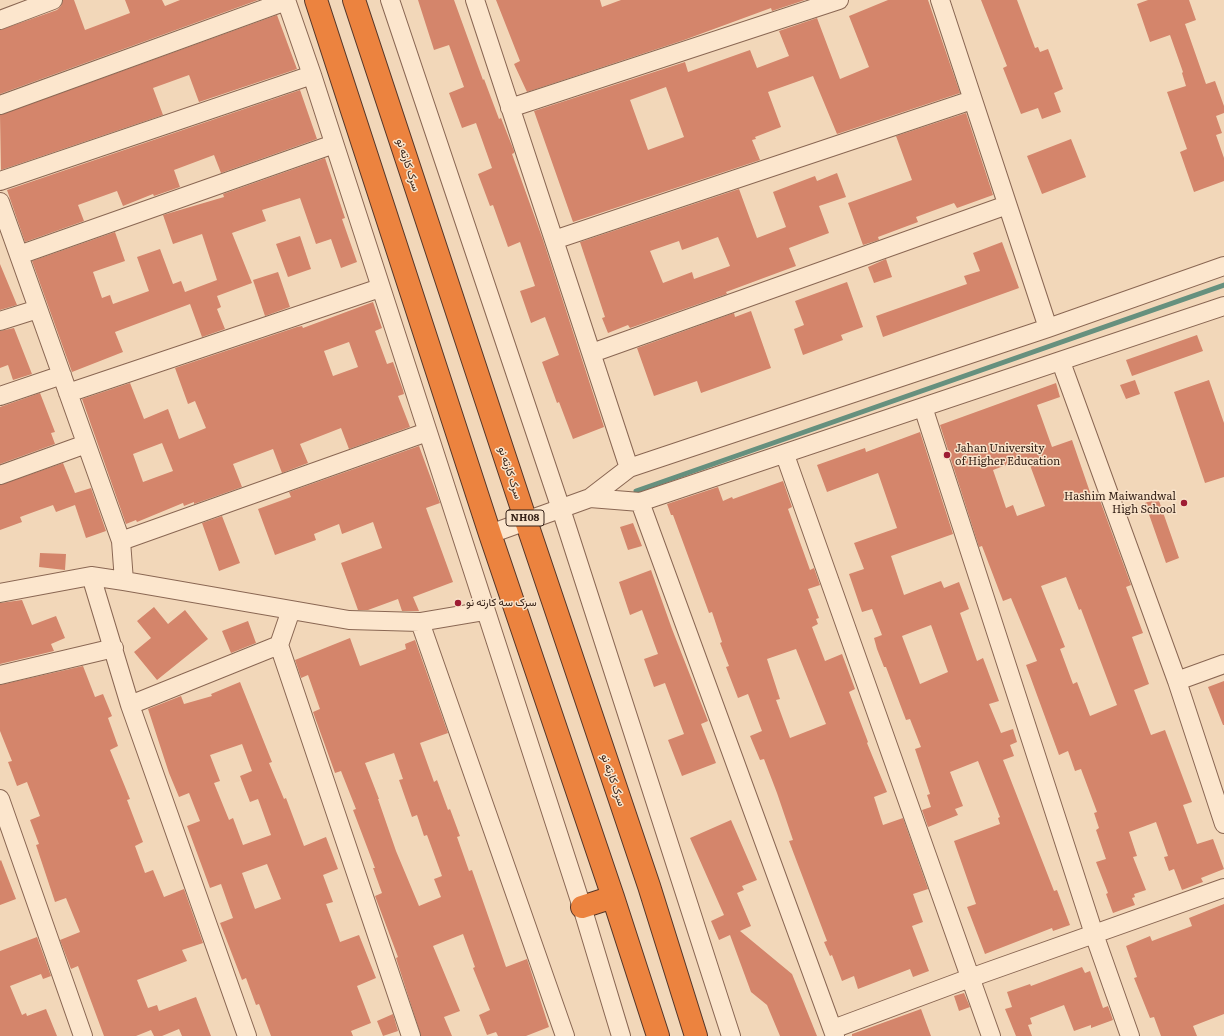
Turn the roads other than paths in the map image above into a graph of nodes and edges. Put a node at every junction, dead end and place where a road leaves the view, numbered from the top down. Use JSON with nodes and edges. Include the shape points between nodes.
{"nodes":[{"id":1,"x":53,"y":0,"type":"edge"},
{"id":2,"x":286,"y":0,"type":"edge"},
{"id":3,"x":316,"y":0,"type":"edge"},
{"id":4,"x":354,"y":0,"type":"edge"},
{"id":5,"x":390,"y":0,"type":"edge"},
{"id":6,"x":475,"y":0,"type":"edge"},
{"id":7,"x":839,"y":0,"type":"edge"},
{"id":8,"x":940,"y":0,"type":"edge"},
{"id":9,"x":0,"y":20,"type":"edge"},
{"id":10,"x":312,"y":75,"type":"junction"},
{"id":11,"x":972,"y":100,"type":"junction"},
{"id":12,"x":0,"y":105,"type":"edge"},
{"id":13,"x":510,"y":108,"type":"junction"},
{"id":14,"x":334,"y":144,"type":"junction"},
{"id":15,"x":0,"y":181,"type":"edge"},
{"id":16,"x":0,"y":202,"type":"edge"},
{"id":17,"x":1007,"y":205,"type":"junction"},
{"id":18,"x":5,"y":233,"type":"edge"},
{"id":19,"x":554,"y":240,"type":"junction"},
{"id":20,"x":19,"y":255,"type":"junction"},
{"id":21,"x":1224,"y":266,"type":"edge"},
{"id":22,"x":380,"y":288,"type":"junction"},
{"id":23,"x":1224,"y":306,"type":"edge"},
{"id":24,"x":38,"y":309,"type":"junction"},
{"id":25,"x":0,"y":321,"type":"edge"},
{"id":26,"x":1048,"y":328,"type":"junction"},
{"id":27,"x":592,"y":353,"type":"junction"},
{"id":28,"x":1061,"y":362,"type":"junction"},
{"id":29,"x":62,"y":375,"type":"junction"},
{"id":30,"x":68,"y":393,"type":"junction"},
{"id":31,"x":0,"y":396,"type":"edge"},
{"id":32,"x":923,"y":407,"type":"junction"},
{"id":33,"x":427,"y":432,"type":"junction"},
{"id":34,"x":86,"y":444,"type":"junction"},
{"id":35,"x":785,"y":455,"type":"junction"},
{"id":36,"x":629,"y":468,"type":"junction"},
{"id":37,"x":0,"y":475,"type":"edge"},
{"id":38,"x":590,"y":498,"type":"junction"},
{"id":39,"x":640,"y":502,"type":"junction"},
{"id":40,"x":561,"y":509,"type":"junction"},
{"id":41,"x":526,"y":521,"type":"junction"},
{"id":42,"x":490,"y":534,"type":"junction"},
{"id":43,"x":121,"y":541,"type":"junction"},
{"id":44,"x":91,"y":576,"type":"junction"},
{"id":45,"x":124,"y":581,"type":"junction"},
{"id":46,"x":0,"y":593,"type":"edge"},
{"id":47,"x":291,"y":610,"type":"junction"},
{"id":48,"x":485,"y":610,"type":"junction"},
{"id":49,"x":420,"y":622,"type":"junction"},
{"id":50,"x":279,"y":645,"type":"junction"},
{"id":51,"x":114,"y":648,"type":"junction"},
{"id":52,"x":1224,"y":664,"type":"edge"},
{"id":53,"x":0,"y":675,"type":"edge"},
{"id":54,"x":1177,"y":681,"type":"junction"},
{"id":55,"x":130,"y":705,"type":"junction"},
{"id":56,"x":0,"y":799,"type":"edge"},
{"id":57,"x":1224,"y":824,"type":"edge"},
{"id":58,"x":1224,"y":888,"type":"edge"},
{"id":59,"x":613,"y":897,"type":"junction"},
{"id":60,"x":582,"y":907,"type":"junction"},
{"id":61,"x":1094,"y":934,"type":"junction"},
{"id":62,"x":970,"y":978,"type":"junction"},
{"id":63,"x":834,"y":1032,"type":"edge"},
{"id":64,"x":82,"y":1036,"type":"edge"},
{"id":65,"x":246,"y":1036,"type":"edge"},
{"id":66,"x":411,"y":1036,"type":"edge"},
{"id":67,"x":565,"y":1036,"type":"edge"},
{"id":68,"x":621,"y":1036,"type":"edge"},
{"id":69,"x":658,"y":1036,"type":"edge"},
{"id":70,"x":696,"y":1036,"type":"edge"},
{"id":71,"x":731,"y":1036,"type":"edge"},
{"id":72,"x":990,"y":1036,"type":"edge"},
{"id":73,"x":1130,"y":1036,"type":"edge"}],
"edges":[{"from":1,"to":9,"type":"street"},
{"from":2,"to":10,"type":"street"},
{"from":2,"to":12,"type":"street"},
{"from":3,"to":42,"type":"highway"},
{"from":4,"to":41,"type":"highway","name":"سرک کارته نو","number":"NH08"},
{"from":5,"to":40,"type":"street"},
{"from":6,"to":13,"type":"street"},
{"from":7,"to":13,"type":"street"},
{"from":8,"to":11,"type":"street"},
{"from":10,"to":14,"type":"street"},
{"from":10,"to":15,"type":"street"},
{"from":11,"to":17,"type":"street"},
{"from":11,"to":19,"type":"street"},
{"from":13,"to":19,"type":"street"},
{"from":14,"to":20,"type":"street"},
{"from":14,"to":22,"type":"street"},
{"from":16,"to":18,"type":"street"},
{"from":17,"to":26,"type":"street"},
{"from":17,"to":27,"type":"street"},
{"from":18,"to":20,"type":"street"},
{"from":19,"to":27,"type":"street"},
{"from":20,"to":24,"type":"street"},
{"from":21,"to":26,"type":"street"},
{"from":22,"to":30,"type":"street"},
{"from":22,"to":33,"type":"street"},
{"from":23,"to":28,"type":"street"},
{"from":24,"to":25,"type":"street"},
{"from":24,"to":29,"type":"street"},
{"from":26,"to":36,"type":"street"},
{"from":27,"to":36,"type":"street"},
{"from":28,"to":32,"type":"street"},
{"from":28,"to":54,"type":"street"},
{"from":29,"to":30,"type":"street"},
{"from":29,"to":31,"type":"street"},
{"from":30,"to":34,"type":"street"},
{"from":32,"to":35,"type":"street"},
{"from":32,"to":61,"type":"street"},
{"from":33,"to":43,"type":"street"},
{"from":33,"to":48,"type":"street"},
{"from":34,"to":37,"type":"street"},
{"from":34,"to":43,"type":"street"},
{"from":35,"to":39,"type":"street"},
{"from":35,"to":62,"type":"street"},
{"from":36,"to":38,"type":"street"},
{"from":38,"to":39,"type":"street"},
{"from":38,"to":40,"type":"street"},
{"from":39,"to":63,"type":"street"},
{"from":40,"to":41,"type":"street"},
{"from":40,"to":71,"type":"street"},
{"from":41,"to":42,"type":"street"},
{"from":41,"to":70,"type":"highway","name":"سرک کارته نو","number":"NH08","via":[[649,886]]},
{"from":42,"to":59,"type":"highway"},
{"from":43,"to":45,"type":"street"},
{"from":44,"to":45,"type":"street"},
{"from":44,"to":46,"type":"street"},
{"from":44,"to":51,"type":"street"},
{"from":45,"to":47,"type":"street"},
{"from":47,"to":49,"type":"street","via":[[349,620]]},
{"from":47,"to":50,"type":"street"},
{"from":48,"to":49,"type":"street"},
{"from":48,"to":60,"type":"street"},
{"from":49,"to":67,"type":"street"},
{"from":50,"to":55,"type":"street"},
{"from":50,"to":66,"type":"street"},
{"from":51,"to":53,"type":"street"},
{"from":51,"to":55,"type":"street"},
{"from":52,"to":54,"type":"street"},
{"from":54,"to":57,"type":"street"},
{"from":55,"to":65,"type":"street"},
{"from":56,"to":64,"type":"street"},
{"from":58,"to":61,"type":"street"},
{"from":59,"to":60,"type":"highway"},
{"from":59,"to":69,"type":"highway"},
{"from":60,"to":68,"type":"street"},
{"from":61,"to":62,"type":"street"},
{"from":61,"to":73,"type":"street"},
{"from":62,"to":63,"type":"street"},
{"from":62,"to":72,"type":"street"}]}
